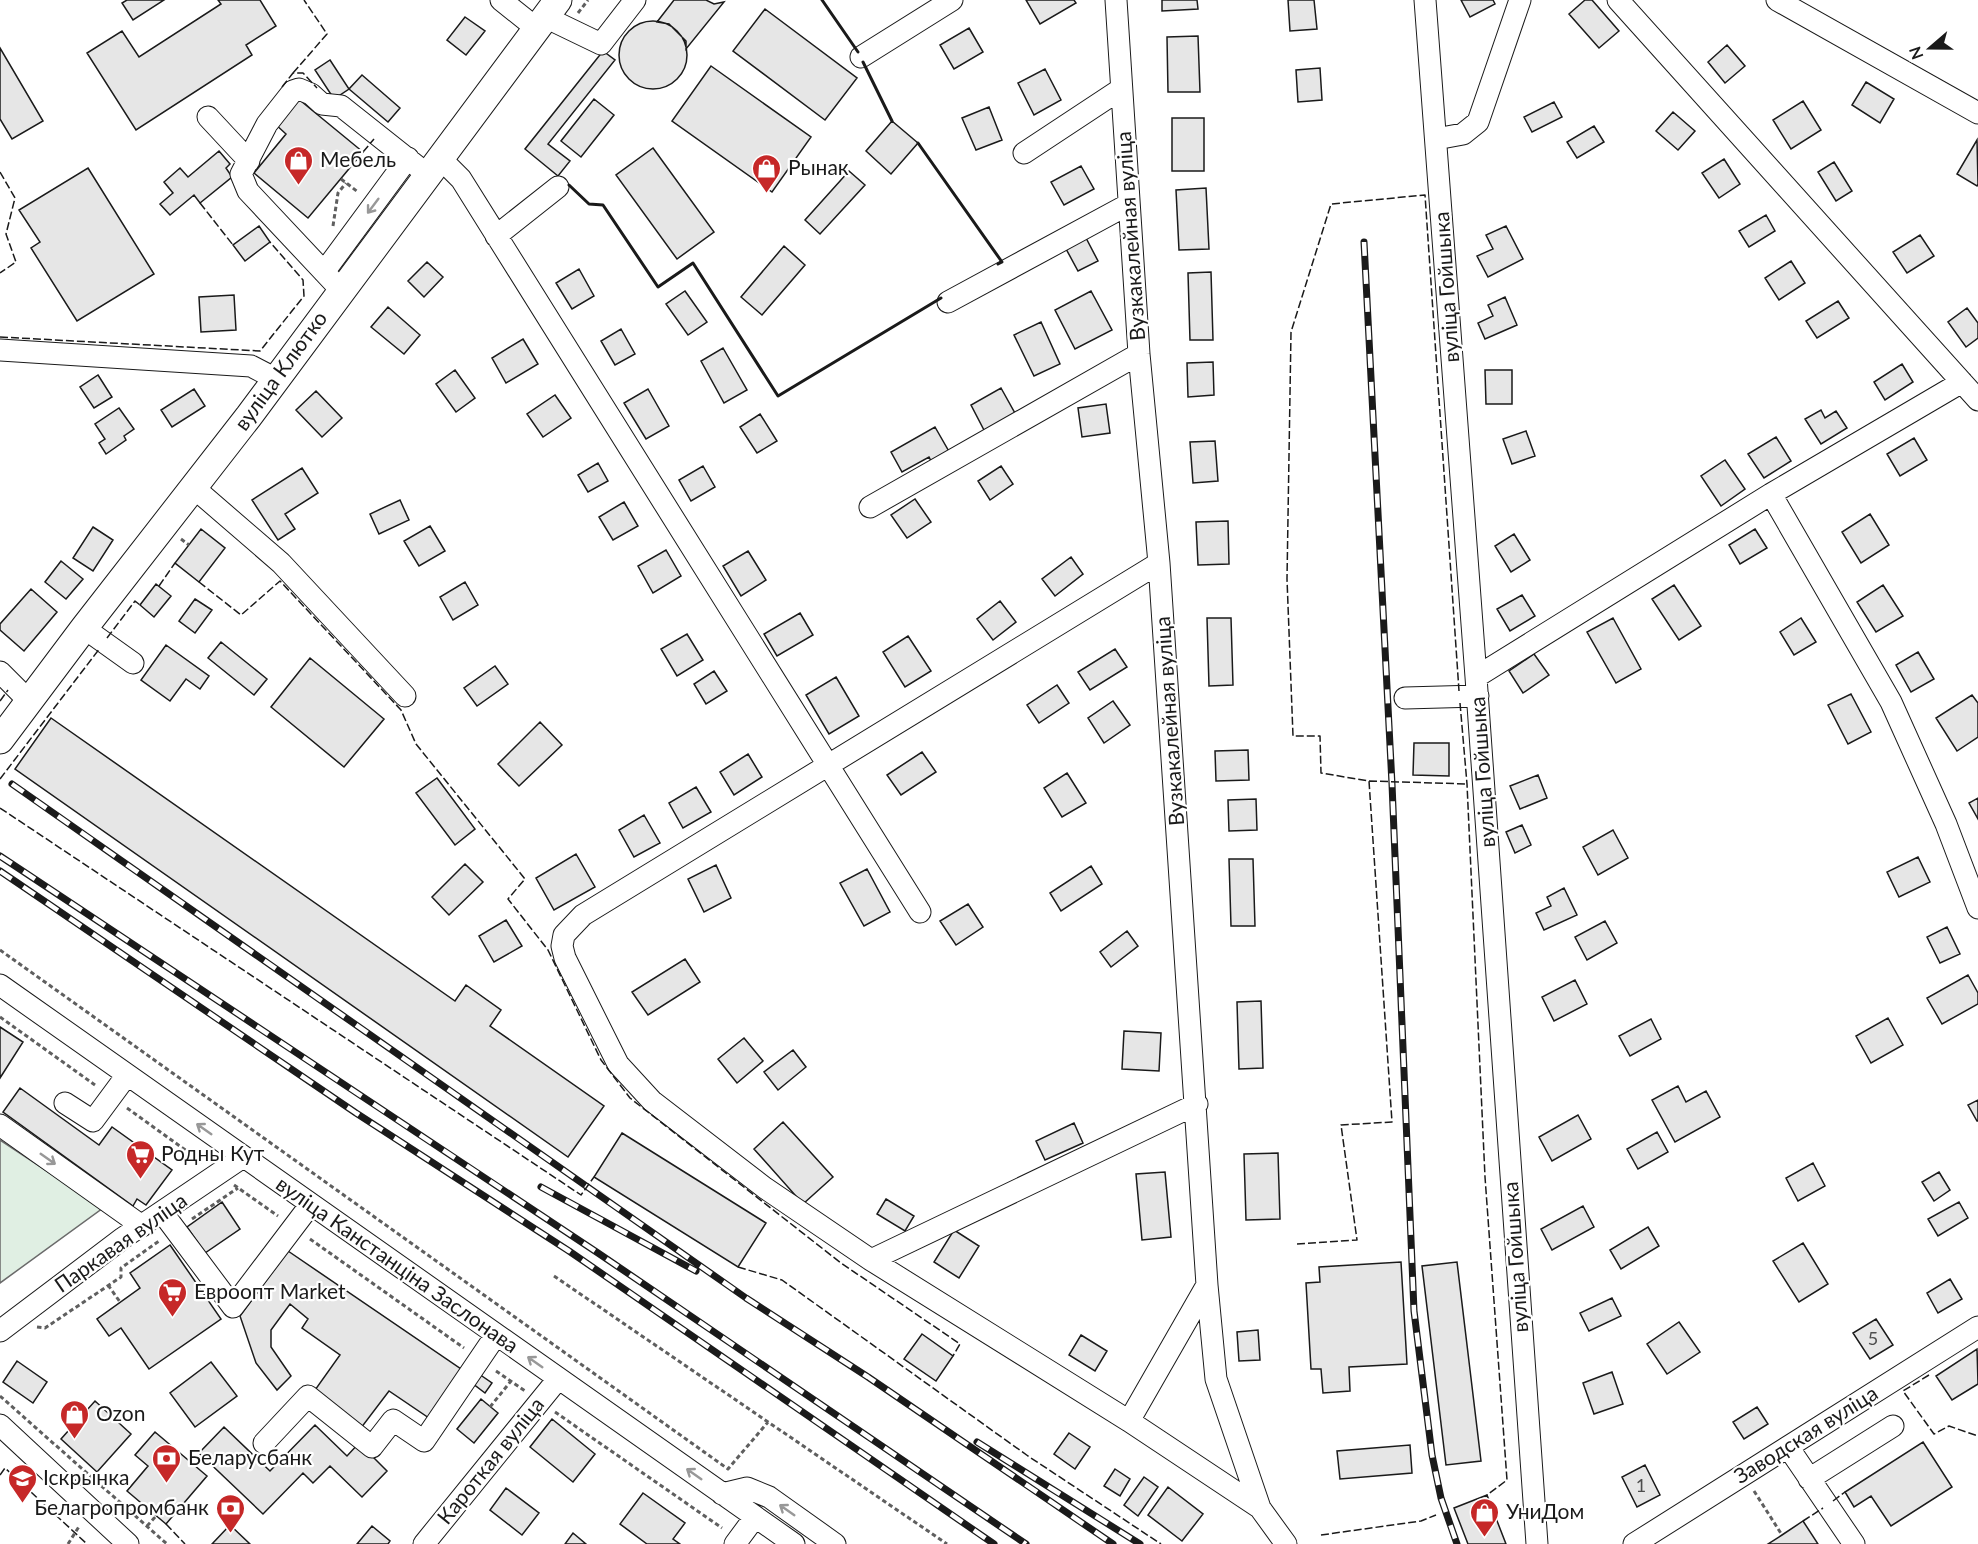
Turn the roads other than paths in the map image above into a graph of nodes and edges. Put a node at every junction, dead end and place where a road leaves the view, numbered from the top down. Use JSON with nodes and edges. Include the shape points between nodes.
{"nodes":[{"id":1,"x":501,"y":0,"type":"edge"},
{"id":2,"x":635,"y":0,"type":"edge"},
{"id":3,"x":950,"y":0,"type":"edge"},
{"id":4,"x":1116,"y":0,"type":"edge"},
{"id":5,"x":1425,"y":0,"type":"edge"},
{"id":6,"x":1520,"y":0,"type":"edge"},
{"id":7,"x":1618,"y":0,"type":"edge"},
{"id":8,"x":1777,"y":0,"type":"edge"},
{"id":9,"x":546,"y":15,"type":"edge"},
{"id":10,"x":861,"y":57,"type":"dead end"},
{"id":11,"x":1120,"y":89,"type":"junction"},
{"id":12,"x":1978,"y":114,"type":"edge"},
{"id":13,"x":208,"y":117,"type":"dead end"},
{"id":14,"x":1436,"y":139,"type":"junction"},
{"id":15,"x":1024,"y":153,"type":"dead end"},
{"id":16,"x":249,"y":161,"type":"junction"},
{"id":17,"x":425,"y":164,"type":"junction"},
{"id":18,"x":558,"y":187,"type":"dead end"},
{"id":19,"x":1129,"y":204,"type":"junction"},
{"id":20,"x":495,"y":236,"type":"junction"},
{"id":21,"x":332,"y":280,"type":"junction"},
{"id":22,"x":948,"y":302,"type":"dead end"},
{"id":23,"x":0,"y":350,"type":"edge"},
{"id":24,"x":1139,"y":354,"type":"junction"},
{"id":25,"x":276,"y":380,"type":"junction"},
{"id":26,"x":1962,"y":382,"type":"junction"},
{"id":27,"x":1978,"y":400,"type":"edge"},
{"id":28,"x":193,"y":487,"type":"junction"},
{"id":29,"x":1771,"y":494,"type":"junction"},
{"id":30,"x":870,"y":507,"type":"dead end"},
{"id":31,"x":1159,"y":563,"type":"junction"},
{"id":32,"x":84,"y":628,"type":"junction"},
{"id":33,"x":133,"y":663,"type":"dead end"},
{"id":34,"x":0,"y":672,"type":"edge"},
{"id":35,"x":1477,"y":687,"type":"junction"},
{"id":36,"x":405,"y":696,"type":"dead end"},
{"id":37,"x":1405,"y":698,"type":"dead end"},
{"id":38,"x":29,"y":701,"type":"junction"},
{"id":39,"x":0,"y":740,"type":"edge"},
{"id":40,"x":828,"y":765,"type":"junction"},
{"id":41,"x":1978,"y":908,"type":"edge"},
{"id":42,"x":920,"y":912,"type":"dead end"},
{"id":43,"x":0,"y":985,"type":"edge"},
{"id":44,"x":127,"y":1075,"type":"junction"},
{"id":45,"x":65,"y":1103,"type":"dead end"},
{"id":46,"x":1197,"y":1104,"type":"junction"},
{"id":47,"x":0,"y":1125,"type":"edge"},
{"id":48,"x":243,"y":1157,"type":"junction"},
{"id":49,"x":311,"y":1204,"type":"junction"},
{"id":50,"x":162,"y":1212,"type":"junction"},
{"id":51,"x":142,"y":1226,"type":"junction"},
{"id":52,"x":871,"y":1260,"type":"junction"},
{"id":53,"x":1207,"y":1285,"type":"junction"},
{"id":54,"x":1978,"y":1327,"type":"edge"},
{"id":55,"x":0,"y":1331,"type":"edge"},
{"id":56,"x":496,"y":1335,"type":"junction"},
{"id":57,"x":558,"y":1378,"type":"junction"},
{"id":58,"x":1129,"y":1421,"type":"junction"},
{"id":59,"x":1893,"y":1426,"type":"dead end"},
{"id":60,"x":4,"y":1438,"type":"edge"},
{"id":61,"x":264,"y":1443,"type":"dead end"},
{"id":62,"x":1788,"y":1447,"type":"junction"},
{"id":63,"x":1809,"y":1479,"type":"junction"},
{"id":64,"x":722,"y":1494,"type":"junction"},
{"id":65,"x":1260,"y":1508,"type":"junction"},
{"id":66,"x":755,"y":1517,"type":"junction"},
{"id":67,"x":737,"y":1541,"type":"edge"},
{"id":68,"x":128,"y":1544,"type":"edge"},
{"id":69,"x":424,"y":1544,"type":"edge"},
{"id":70,"x":794,"y":1544,"type":"edge"},
{"id":71,"x":835,"y":1544,"type":"edge"},
{"id":72,"x":1286,"y":1544,"type":"edge"},
{"id":73,"x":1538,"y":1544,"type":"edge"},
{"id":74,"x":1634,"y":1544,"type":"edge"},
{"id":75,"x":1854,"y":1544,"type":"edge"}],
"edges":[{"from":1,"to":9,"type":"street"},
{"from":2,"to":9,"type":"street","via":[[601,44]]},
{"from":3,"to":10,"type":"street"},
{"from":4,"to":11,"type":"street","name":"Вузкакалейная вуліца"},
{"from":5,"to":14,"type":"street","name":"вуліца Гойшыка"},
{"from":6,"to":14,"type":"street","via":[[1478,122],[1463,134]]},
{"from":7,"to":26,"type":"street"},
{"from":8,"to":12,"type":"street"},
{"from":9,"to":17,"type":"main road","name":"вуліца Клютко"},
{"from":11,"to":15,"type":"street"},
{"from":11,"to":19,"type":"street","name":"Вузкакалейная вуліца"},
{"from":13,"to":16,"type":"street"},
{"from":14,"to":35,"type":"street","name":"вуліца Гойшыка"},
{"from":16,"to":17,"type":"street","via":[[267,124],[292,91],[299,89],[322,104],[341,106]]},
{"from":16,"to":21,"type":"street","via":[[242,174],[248,191]]},
{"from":17,"to":20,"type":"street","via":[[461,179]]},
{"from":17,"to":21,"type":"main road","name":"вуліца Клютко"},
{"from":18,"to":20,"type":"street"},
{"from":19,"to":22,"type":"street"},
{"from":19,"to":24,"type":"street","name":"Вузкакалейная вуліца"},
{"from":20,"to":40,"type":"street"},
{"from":21,"to":25,"type":"main road","name":"вуліца Клютко"},
{"from":23,"to":25,"type":"street","via":[[251,366]]},
{"from":24,"to":30,"type":"street"},
{"from":24,"to":31,"type":"street","name":"Вузкакалейная вуліца"},
{"from":25,"to":28,"type":"main road","name":"вуліца Клютко"},
{"from":26,"to":27,"type":"street"},
{"from":26,"to":29,"type":"street"},
{"from":28,"to":32,"type":"main road","name":"вуліца Клютко"},
{"from":28,"to":36,"type":"street","via":[[281,563]]},
{"from":29,"to":35,"type":"street"},
{"from":29,"to":41,"type":"street","via":[[1891,702],[1946,824]]},
{"from":31,"to":40,"type":"street"},
{"from":31,"to":46,"type":"street","name":"Вузкакалейная вуліца"},
{"from":32,"to":33,"type":"street"},
{"from":32,"to":38,"type":"main road","name":"вуліца Клютко"},
{"from":34,"to":38,"type":"street"},
{"from":35,"to":37,"type":"street"},
{"from":35,"to":73,"type":"street","name":"вуліца Гойшыка"},
{"from":38,"to":39,"type":"main road","name":"вуліца Клютко"},
{"from":40,"to":42,"type":"street"},
{"from":40,"to":52,"type":"street","via":[[583,915],[564,935],[561,946],[618,1064],[652,1101],[765,1188]]},
{"from":43,"to":44,"type":"street","name":"вуліца Канстанціна Заслонава"},
{"from":44,"to":45,"type":"street","via":[[93,1121]]},
{"from":48,"to":44,"type":"street","name":"вуліца Канстанціна Заслонава","one_way":true},
{"from":46,"to":52,"type":"street"},
{"from":46,"to":53,"type":"street","name":"Вузкакалейная вуліца"},
{"from":47,"to":51,"type":"street","one_way":true},
{"from":48,"to":49,"type":"street","name":"вуліца Канстанціна Заслонава"},
{"from":48,"to":50,"type":"street","name":"Паркавая вуліца"},
{"from":49,"to":50,"type":"street","via":[[233,1307]]},
{"from":49,"to":56,"type":"street","name":"вуліца Канстанціна Заслонава"},
{"from":50,"to":51,"type":"street","name":"Паркавая вуліца"},
{"from":51,"to":55,"type":"street","name":"Паркавая вуліца"},
{"from":52,"to":58,"type":"street"},
{"from":53,"to":58,"type":"street"},
{"from":53,"to":65,"type":"street","name":"Вузкакалейная вуліца","via":[[1216,1379]]},
{"from":54,"to":62,"type":"street","name":"Заводская вуліца"},
{"from":57,"to":56,"type":"street","name":"вуліца Канстанціна Заслонава","one_way":true},
{"from":56,"to":61,"type":"street","via":[[424,1441],[393,1420],[372,1447],[308,1396]]},
{"from":64,"to":57,"type":"street","name":"вуліца Канстанціна Заслонава","one_way":true},
{"from":57,"to":69,"type":"street","name":"Кароткая вуліца"},
{"from":58,"to":65,"type":"street"},
{"from":59,"to":63,"type":"street"},
{"from":60,"to":68,"type":"street"},
{"from":62,"to":63,"type":"street"},
{"from":62,"to":74,"type":"street","name":"Заводская вуліца"},
{"from":63,"to":75,"type":"street"},
{"from":64,"to":66,"type":"street","name":"вуліца Канстанціна Заслонава"},
{"from":71,"to":64,"type":"street","one_way":true,"via":[[769,1497],[747,1488]]},
{"from":65,"to":72,"type":"street"},
{"from":66,"to":67,"type":"street"},
{"from":66,"to":70,"type":"street","name":"вуліца Канстанціна Заслонава"}]}
